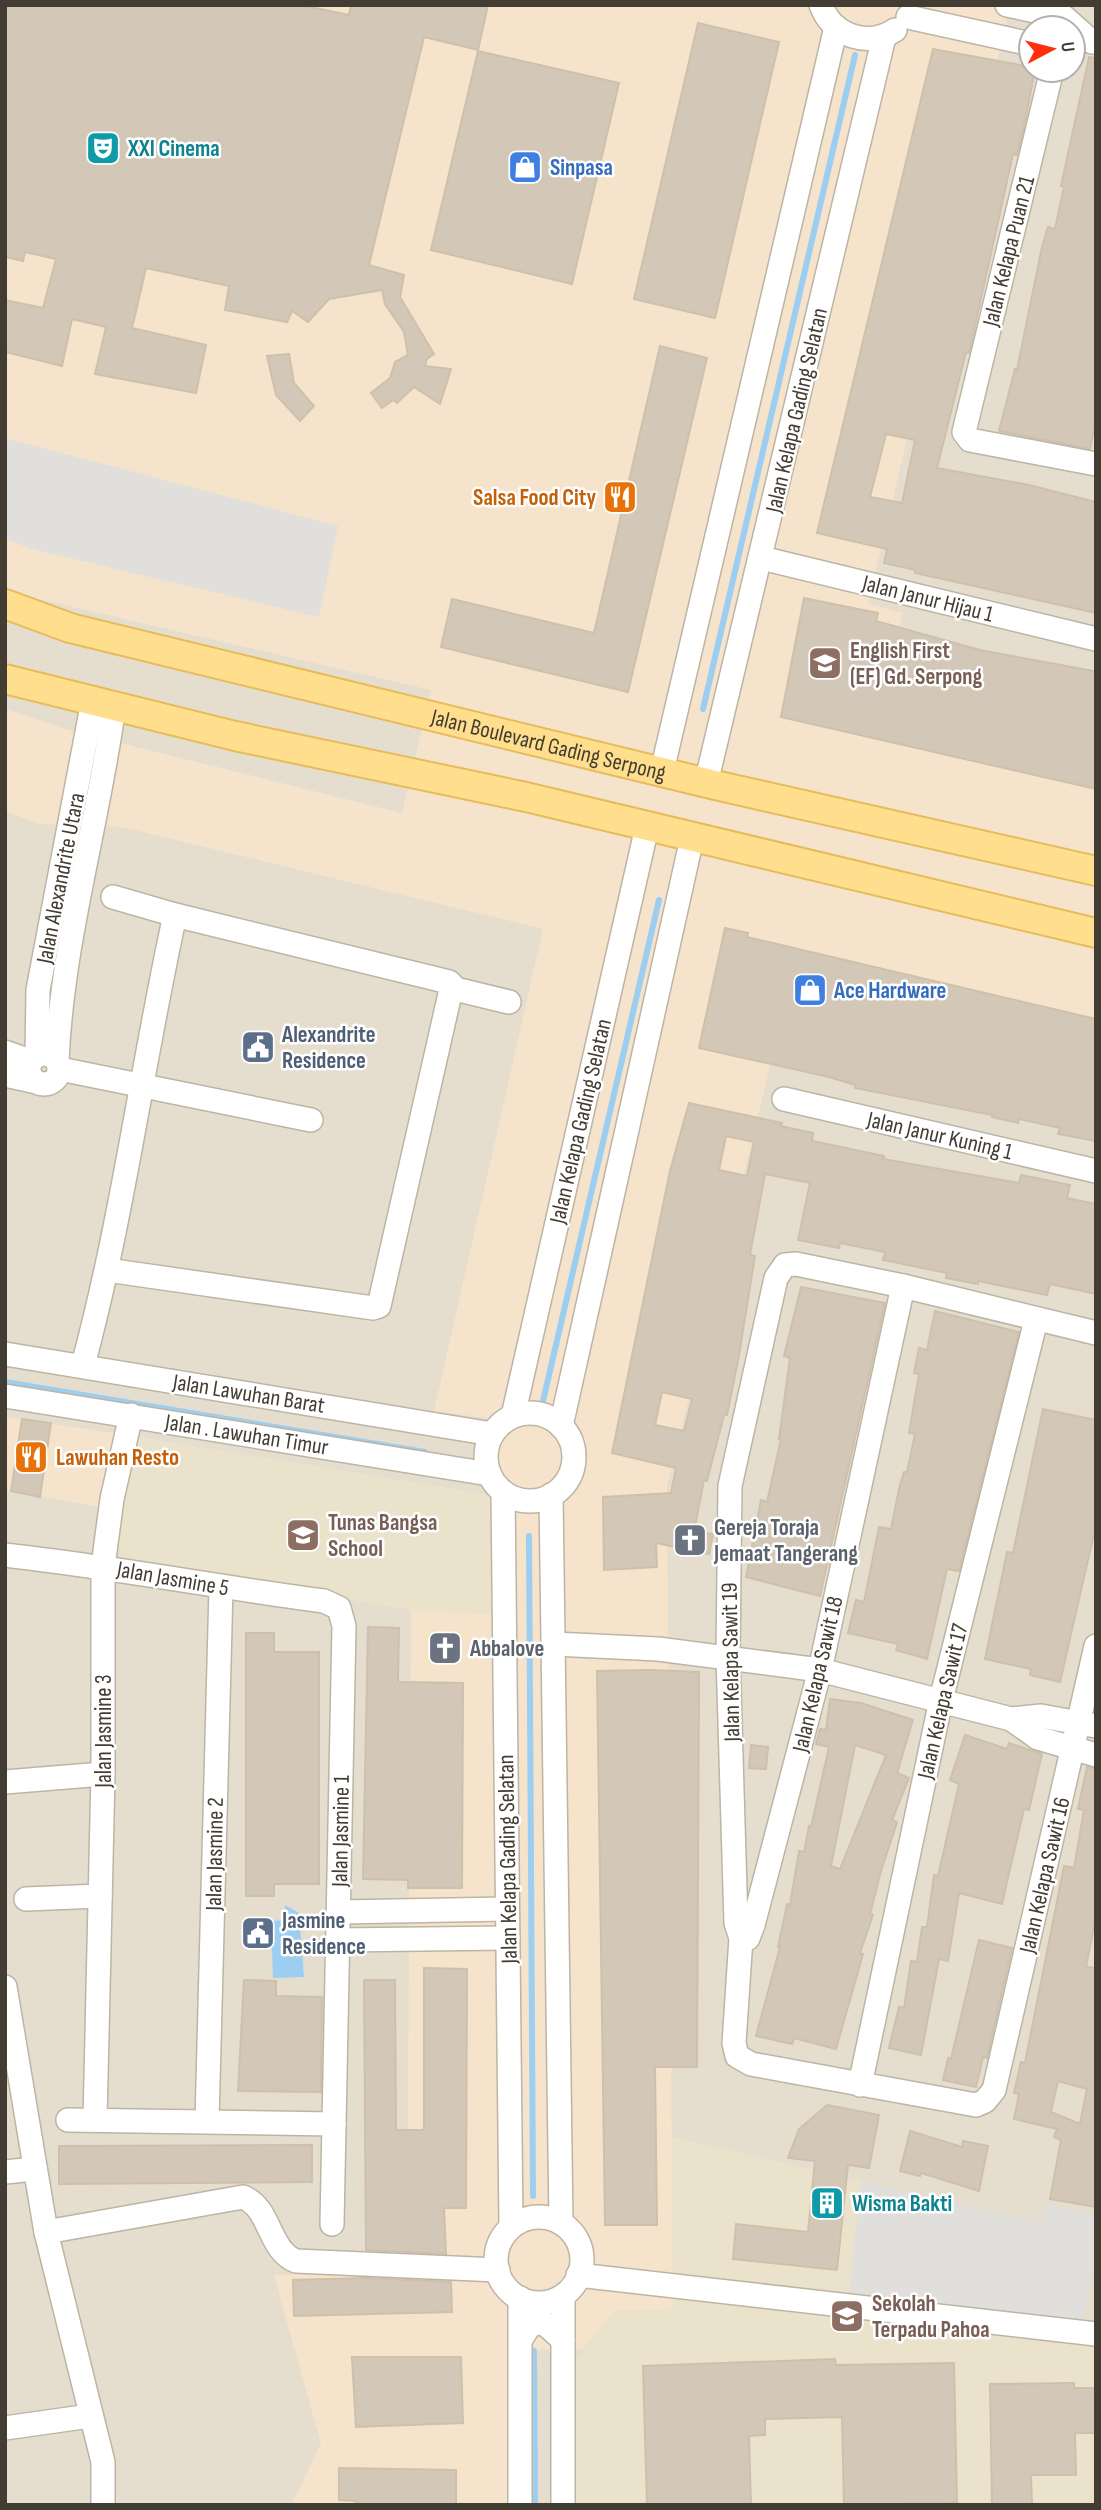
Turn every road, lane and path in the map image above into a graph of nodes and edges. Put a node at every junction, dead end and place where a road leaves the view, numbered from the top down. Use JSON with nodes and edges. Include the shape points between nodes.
{"nodes":[{"id":1,"x":821,"y":5,"type":"edge"},
{"id":2,"x":1007,"y":5,"type":"edge"},
{"id":3,"x":910,"y":11,"type":"edge"},
{"id":4,"x":1050,"y":14,"type":"edge"},
{"id":5,"x":836,"y":27,"type":"junction"},
{"id":6,"x":884,"y":37,"type":"junction"},
{"id":7,"x":1017,"y":40,"type":"edge"},
{"id":8,"x":1049,"y":84,"type":"edge"},
{"id":9,"x":1095,"y":463,"type":"edge"},
{"id":10,"x":761,"y":558,"type":"junction"},
{"id":11,"x":10,"y":609,"type":"edge"},
{"id":12,"x":1096,"y":639,"type":"edge"},
{"id":13,"x":8,"y":678,"type":"edge"},
{"id":14,"x":104,"y":704,"type":"junction"},
{"id":15,"x":662,"y":771,"type":"junction"},
{"id":16,"x":706,"y":783,"type":"junction"},
{"id":17,"x":647,"y":827,"type":"junction"},
{"id":18,"x":692,"y":838,"type":"junction"},
{"id":19,"x":1096,"y":871,"type":"edge"},
{"id":20,"x":113,"y":897,"type":"dead end"},
{"id":21,"x":175,"y":915,"type":"junction"},
{"id":22,"x":1096,"y":933,"type":"edge"},
{"id":23,"x":451,"y":988,"type":"junction"},
{"id":24,"x":509,"y":1002,"type":"dead end"},
{"id":25,"x":5,"y":1052,"type":"edge"},
{"id":26,"x":44,"y":1066,"type":"junction"},
{"id":27,"x":5,"y":1074,"type":"edge"},
{"id":28,"x":143,"y":1088,"type":"junction"},
{"id":29,"x":784,"y":1099,"type":"dead end"},
{"id":30,"x":311,"y":1120,"type":"dead end"},
{"id":31,"x":1096,"y":1171,"type":"edge"},
{"id":32,"x":107,"y":1270,"type":"junction"},
{"id":33,"x":903,"y":1286,"type":"junction"},
{"id":34,"x":1036,"y":1320,"type":"junction"},
{"id":35,"x":1096,"y":1333,"type":"edge"},
{"id":36,"x":5,"y":1354,"type":"edge"},
{"id":37,"x":83,"y":1365,"type":"junction"},
{"id":38,"x":5,"y":1396,"type":"edge"},
{"id":39,"x":131,"y":1415,"type":"junction"},
{"id":40,"x":513,"y":1416,"type":"junction"},
{"id":41,"x":561,"y":1426,"type":"junction"},
{"id":42,"x":492,"y":1434,"type":"junction"},
{"id":43,"x":496,"y":1483,"type":"junction"},
{"id":44,"x":551,"y":1495,"type":"junction"},
{"id":45,"x":5,"y":1555,"type":"edge"},
{"id":46,"x":103,"y":1566,"type":"junction"},
{"id":47,"x":221,"y":1588,"type":"junction"},
{"id":48,"x":339,"y":1608,"type":"joint"},
{"id":49,"x":554,"y":1644,"type":"junction"},
{"id":50,"x":1096,"y":1646,"type":"edge"},
{"id":51,"x":728,"y":1656,"type":"junction"},
{"id":52,"x":820,"y":1670,"type":"junction"},
{"id":53,"x":941,"y":1700,"type":"junction"},
{"id":54,"x":1011,"y":1719,"type":"junction"},
{"id":55,"x":1087,"y":1724,"type":"edge"},
{"id":56,"x":1084,"y":1752,"type":"edge"},
{"id":57,"x":103,"y":1774,"type":"junction"},
{"id":58,"x":5,"y":1782,"type":"edge"},
{"id":59,"x":100,"y":1896,"type":"junction"},
{"id":60,"x":26,"y":1899,"type":"dead end"},
{"id":61,"x":507,"y":1909,"type":"junction"},
{"id":62,"x":338,"y":1912,"type":"junction"},
{"id":63,"x":508,"y":1938,"type":"junction"},
{"id":64,"x":741,"y":1938,"type":"junction"},
{"id":65,"x":338,"y":1940,"type":"junction"},
{"id":66,"x":5,"y":1987,"type":"edge"},
{"id":67,"x":860,"y":2085,"type":"junction"},
{"id":68,"x":68,"y":2120,"type":"dead end"},
{"id":69,"x":95,"y":2120,"type":"junction"},
{"id":70,"x":207,"y":2121,"type":"junction"},
{"id":71,"x":334,"y":2124,"type":"junction"},
{"id":72,"x":34,"y":2169,"type":"junction"},
{"id":73,"x":5,"y":2172,"type":"edge"},
{"id":74,"x":561,"y":2222,"type":"junction"},
{"id":75,"x":332,"y":2224,"type":"dead end"},
{"id":76,"x":511,"y":2226,"type":"junction"},
{"id":77,"x":46,"y":2232,"type":"junction"},
{"id":78,"x":498,"y":2270,"type":"junction"},
{"id":79,"x":578,"y":2275,"type":"junction"},
{"id":80,"x":563,"y":2296,"type":"junction"},
{"id":81,"x":520,"y":2298,"type":"junction"},
{"id":82,"x":1096,"y":2334,"type":"edge"},
{"id":83,"x":521,"y":2339,"type":"junction"},
{"id":84,"x":563,"y":2340,"type":"junction"},
{"id":85,"x":90,"y":2416,"type":"junction"},
{"id":86,"x":5,"y":2428,"type":"edge"},
{"id":87,"x":103,"y":2505,"type":"edge"},
{"id":88,"x":520,"y":2505,"type":"edge"},
{"id":89,"x":563,"y":2505,"type":"edge"}],
"edges":[{"from":1,"to":5,"type":"street"},
{"from":2,"to":4,"type":"street"},
{"from":3,"to":6,"type":"street"},
{"from":3,"to":7,"type":"street"},
{"from":5,"to":6,"type":"street","via":[[849,36]]},
{"from":5,"to":15,"type":"street","name":"Jalan Kelapa Gading Selatan"},
{"from":6,"to":10,"type":"street","name":"Jalan Kelapa Gading Selatan"},
{"from":8,"to":9,"type":"street","name":"Jalan Kelapa Puan 21","via":[[964,432],[970,440]]},
{"from":10,"to":12,"type":"street","name":"Jalan Janur Hijau 1"},
{"from":10,"to":16,"type":"street","name":"Jalan Kelapa Gading Selatan"},
{"from":11,"to":15,"type":"main road","name":"Jalan Boulevard Gading Serpong","via":[[70,628]]},
{"from":13,"to":14,"type":"main road"},
{"from":14,"to":17,"type":"main road"},
{"from":14,"to":26,"type":"street","name":"Jalan Alexandrite Utara","via":[[105,772]]},
{"from":15,"to":16,"type":"main road","name":"Jalan Boulevard Gading Serpong"},
{"from":16,"to":19,"type":"main road","name":"Jalan Boulevard Gading Serpong"},
{"from":17,"to":18,"type":"main road"},
{"from":17,"to":40,"type":"street","name":"Jalan Kelapa Gading Selatan"},
{"from":18,"to":22,"type":"main road"},
{"from":18,"to":41,"type":"street","name":"Jalan Kelapa Gading Selatan"},
{"from":20,"to":21,"type":"street"},
{"from":21,"to":23,"type":"street","via":[[449,982]]},
{"from":21,"to":28,"type":"street","via":[[153,1014]]},
{"from":23,"to":24,"type":"street"},
{"from":23,"to":32,"type":"street","via":[[379,1306]]},
{"from":25,"to":26,"type":"street"},
{"from":26,"to":27,"type":"street"},
{"from":26,"to":28,"type":"street"},
{"from":28,"to":30,"type":"street"},
{"from":28,"to":32,"type":"street"},
{"from":29,"to":31,"type":"street","name":"Jalan Janur Kuning 1"},
{"from":32,"to":37,"type":"street"},
{"from":33,"to":34,"type":"street"},
{"from":33,"to":51,"type":"street","name":"Jalan Kelapa Sawit 19","via":[[796,1264],[785,1265],[776,1278],[730,1486]]},
{"from":33,"to":52,"type":"street","name":"Jalan Kelapa Sawit 18"},
{"from":34,"to":35,"type":"street"},
{"from":34,"to":53,"type":"street","name":"Jalan Kelapa Sawit 17"},
{"from":36,"to":37,"type":"street","name":"Jalan Lawuhan Barat"},
{"from":37,"to":42,"type":"street","name":"Jalan Lawuhan Barat"},
{"from":38,"to":39,"type":"street","name":"Jalan . Lawuhan Timur"},
{"from":39,"to":43,"type":"street","name":"Jalan . Lawuhan Timur"},
{"from":39,"to":46,"type":"street","name":"Jalan Jasmine 3"},
{"from":40,"to":41,"type":"street","via":[[538,1413]]},
{"from":40,"to":42,"type":"street"},
{"from":41,"to":44,"type":"street","via":[[573,1449],[573,1463],[569,1476]]},
{"from":42,"to":43,"type":"street","via":[[487,1447]]},
{"from":43,"to":44,"type":"street","via":[[526,1501]]},
{"from":43,"to":61,"type":"street","name":"Jalan Kelapa Gading Selatan"},
{"from":44,"to":49,"type":"street"},
{"from":45,"to":46,"type":"street","name":"Jalan Jasmine 5"},
{"from":46,"to":47,"type":"street","name":"Jalan Jasmine 5"},
{"from":46,"to":57,"type":"street","name":"Jalan Jasmine 3"},
{"from":47,"to":48,"type":"street","name":"Jalan Jasmine 5","via":[[324,1601]]},
{"from":47,"to":70,"type":"street","name":"Jalan Jasmine 2"},
{"from":48,"to":62,"type":"street","name":"Jalan Jasmine 1","via":[[344,1626]]},
{"from":49,"to":51,"type":"street"},
{"from":49,"to":74,"type":"street"},
{"from":50,"to":55,"type":"street","name":"Jalan Kelapa Sawit 16"},
{"from":51,"to":52,"type":"street"},
{"from":51,"to":64,"type":"street","name":"Jalan Kelapa Sawit 19","via":[[736,1923]]},
{"from":52,"to":53,"type":"street"},
{"from":52,"to":64,"type":"street","name":"Jalan Kelapa Sawit 18","via":[[754,1925],[748,1938]]},
{"from":53,"to":54,"type":"street"},
{"from":53,"to":67,"type":"street","name":"Jalan Kelapa Sawit 17"},
{"from":54,"to":55,"type":"street","via":[[1041,1716]]},
{"from":54,"to":56,"type":"street","via":[[1038,1738]]},
{"from":55,"to":56,"type":"street","name":"Jalan Kelapa Sawit 16"},
{"from":56,"to":67,"type":"street","name":"Jalan Kelapa Sawit 16","via":[[994,2090],[976,2105]]},
{"from":57,"to":58,"type":"street"},
{"from":57,"to":59,"type":"street","name":"Jalan Jasmine 3"},
{"from":59,"to":60,"type":"street"},
{"from":59,"to":69,"type":"street","name":"Jalan Jasmine 3"},
{"from":61,"to":62,"type":"street"},
{"from":61,"to":63,"type":"street","name":"Jalan Kelapa Gading Selatan"},
{"from":62,"to":65,"type":"street","name":"Jalan Jasmine 1"},
{"from":63,"to":65,"type":"street"},
{"from":63,"to":76,"type":"street","name":"Jalan Kelapa Gading Selatan"},
{"from":64,"to":67,"type":"street","name":"Jalan Kelapa Sawit 18","via":[[737,2056],[751,2064]]},
{"from":65,"to":71,"type":"street","name":"Jalan Jasmine 1"},
{"from":66,"to":72,"type":"street"},
{"from":68,"to":69,"type":"street"},
{"from":69,"to":70,"type":"street"},
{"from":70,"to":71,"type":"street"},
{"from":71,"to":75,"type":"street","name":"Jalan Jasmine 1"},
{"from":72,"to":73,"type":"street"},
{"from":72,"to":77,"type":"street"},
{"from":74,"to":76,"type":"street","via":[[530,2217]]},
{"from":74,"to":79,"type":"street","via":[[581,2249],[583,2264]]},
{"from":76,"to":78,"type":"street","via":[[500,2242]]},
{"from":77,"to":78,"type":"street","via":[[243,2197],[258,2207],[287,2258],[296,2262]]},
{"from":77,"to":85,"type":"street"},
{"from":78,"to":81,"type":"street","via":[[504,2284]]},
{"from":79,"to":80,"type":"street"},
{"from":79,"to":82,"type":"street"},
{"from":80,"to":81,"type":"street","via":[[543,2303]]},
{"from":80,"to":84,"type":"street"},
{"from":81,"to":83,"type":"street"},
{"from":83,"to":84,"type":"street","via":[[530,2325],[543,2322]]},
{"from":83,"to":88,"type":"street"},
{"from":84,"to":89,"type":"street"},
{"from":85,"to":86,"type":"street"},
{"from":85,"to":87,"type":"street","via":[[103,2462]]}]}
